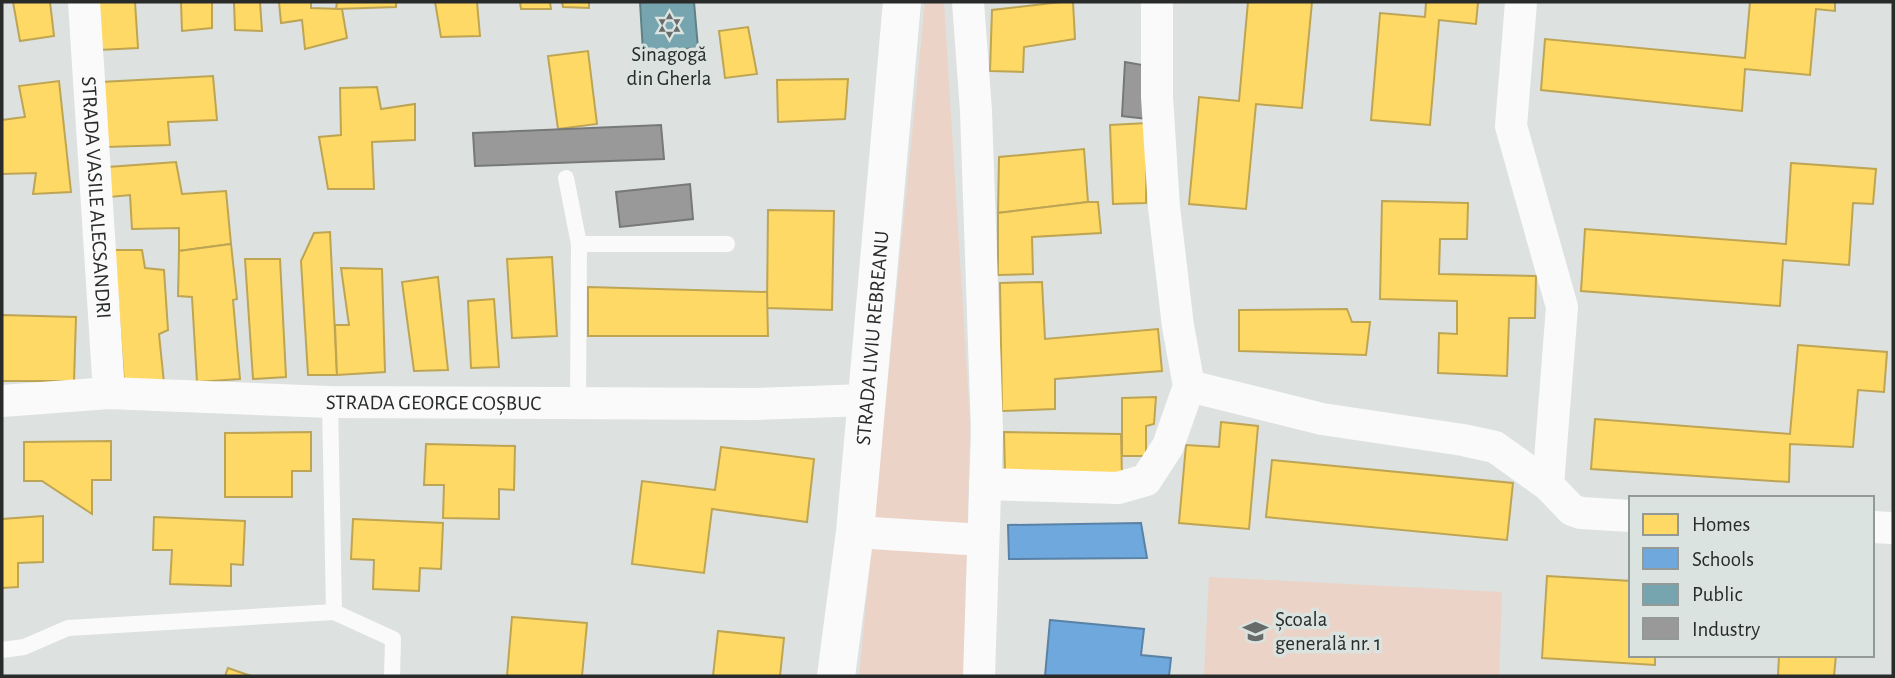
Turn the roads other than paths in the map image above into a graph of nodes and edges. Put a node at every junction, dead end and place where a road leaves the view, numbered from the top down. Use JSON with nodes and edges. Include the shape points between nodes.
{"nodes":[{"id":1,"x":83,"y":2,"type":"edge"},
{"id":2,"x":902,"y":2,"type":"edge"},
{"id":3,"x":968,"y":2,"type":"edge"},
{"id":4,"x":1157,"y":2,"type":"edge"},
{"id":5,"x":1521,"y":2,"type":"edge"},
{"id":6,"x":566,"y":178,"type":"dead end"},
{"id":7,"x":579,"y":244,"type":"junction"},
{"id":8,"x":727,"y":244,"type":"dead end"},
{"id":9,"x":1189,"y":386,"type":"junction"},
{"id":10,"x":109,"y":393,"type":"junction"},
{"id":11,"x":865,"y":400,"type":"junction"},
{"id":12,"x":2,"y":401,"type":"edge"},
{"id":13,"x":330,"y":402,"type":"junction"},
{"id":14,"x":578,"y":403,"type":"junction"},
{"id":15,"x":985,"y":484,"type":"junction"},
{"id":16,"x":1548,"y":485,"type":"junction"},
{"id":17,"x":1629,"y":516,"type":"edge"},
{"id":18,"x":1874,"y":527,"type":"edge"},
{"id":19,"x":1893,"y":528,"type":"edge"},
{"id":20,"x":855,"y":531,"type":"junction"},
{"id":21,"x":983,"y":540,"type":"junction"},
{"id":22,"x":334,"y":612,"type":"junction"},
{"id":23,"x":2,"y":650,"type":"edge"},
{"id":24,"x":392,"y":676,"type":"edge"},
{"id":25,"x":836,"y":676,"type":"edge"},
{"id":26,"x":979,"y":676,"type":"edge"}],
"edges":[{"from":1,"to":10,"type":"street","name":"STRADA VASILE ALECSANDRI"},
{"from":2,"to":11,"type":"main road","name":"STRADA LIVIU REBREANU"},
{"from":3,"to":15,"type":"street","via":[[976,111]]},
{"from":4,"to":9,"type":"street","via":[[1164,207]]},
{"from":5,"to":16,"type":"street","via":[[1511,126],[1562,307]]},
{"from":6,"to":7,"type":"lane"},
{"from":7,"to":8,"type":"lane"},
{"from":7,"to":14,"type":"lane"},
{"from":9,"to":15,"type":"street","via":[[1168,446],[1146,480],[1118,488]]},
{"from":9,"to":16,"type":"street","via":[[1322,419],[1495,447]]},
{"from":10,"to":12,"type":"street","name":"STRADA GEORGE COȘBUC"},
{"from":10,"to":13,"type":"street","name":"STRADA GEORGE COȘBUC"},
{"from":11,"to":14,"type":"street","name":"STRADA GEORGE COȘBUC"},
{"from":11,"to":20,"type":"main road","name":"STRADA LIVIU REBREANU"},
{"from":13,"to":14,"type":"street","name":"STRADA GEORGE COȘBUC"},
{"from":13,"to":22,"type":"lane"},
{"from":15,"to":21,"type":"street"},
{"from":16,"to":17,"type":"street","via":[[1572,510]]},
{"from":18,"to":19,"type":"street"},
{"from":20,"to":21,"type":"street"},
{"from":20,"to":25,"type":"main road","name":"STRADA LIVIU REBREANU"},
{"from":21,"to":26,"type":"street"},
{"from":22,"to":23,"type":"lane","via":[[68,628],[24,647]]},
{"from":22,"to":24,"type":"lane","via":[[393,639]]}]}
